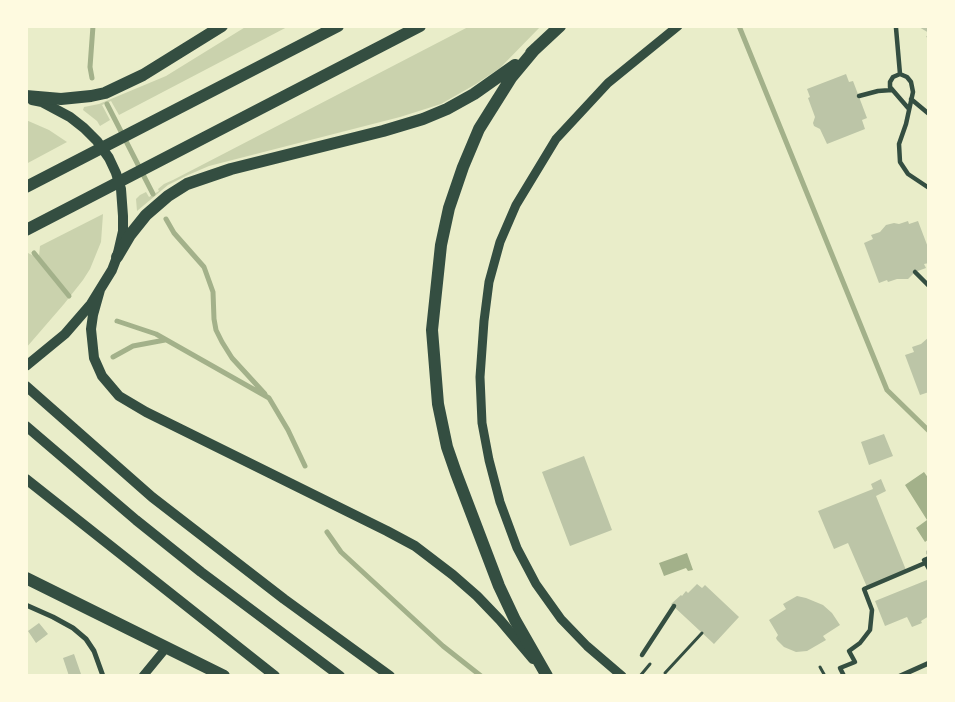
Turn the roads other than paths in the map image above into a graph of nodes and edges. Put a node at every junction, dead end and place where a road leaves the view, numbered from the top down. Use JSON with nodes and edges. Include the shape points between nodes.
{"nodes":[{"id":1,"x":222,"y":26,"type":"edge"},
{"id":2,"x":338,"y":26,"type":"edge"},
{"id":3,"x":420,"y":26,"type":"edge"},
{"id":4,"x":560,"y":26,"type":"edge"},
{"id":5,"x":678,"y":26,"type":"edge"},
{"id":6,"x":896,"y":28,"type":"dead end"},
{"id":7,"x":536,"y":48,"type":"junction"},
{"id":8,"x":900,"y":74,"type":"junction"},
{"id":9,"x":892,"y":90,"type":"junction"},
{"id":10,"x":859,"y":96,"type":"dead end"},
{"id":11,"x":26,"y":97,"type":"edge"},
{"id":12,"x":911,"y":99,"type":"junction"},
{"id":13,"x":909,"y":109,"type":"junction"},
{"id":14,"x":929,"y":114,"type":"edge"},
{"id":15,"x":26,"y":187,"type":"edge"},
{"id":16,"x":929,"y":188,"type":"edge"},
{"id":17,"x":26,"y":230,"type":"edge"},
{"id":18,"x":117,"y":257,"type":"junction"},
{"id":19,"x":915,"y":272,"type":"dead end"},
{"id":20,"x":929,"y":286,"type":"edge"},
{"id":21,"x":100,"y":290,"type":"junction"},
{"id":22,"x":26,"y":366,"type":"edge"},
{"id":23,"x":26,"y":386,"type":"edge"},
{"id":24,"x":26,"y":426,"type":"edge"},
{"id":25,"x":26,"y":479,"type":"edge"},
{"id":26,"x":929,"y":558,"type":"edge"},
{"id":27,"x":925,"y":563,"type":"junction"},
{"id":28,"x":929,"y":569,"type":"edge"},
{"id":29,"x":26,"y":578,"type":"edge"},
{"id":30,"x":26,"y":605,"type":"edge"},
{"id":31,"x":674,"y":606,"type":"dead end"},
{"id":32,"x":702,"y":632,"type":"dead end"},
{"id":33,"x":166,"y":648,"type":"junction"},
{"id":34,"x":642,"y":655,"type":"dead end"},
{"id":35,"x":929,"y":663,"type":"edge"},
{"id":36,"x":650,"y":664,"type":"dead end"},
{"id":37,"x":820,"y":667,"type":"dead end"},
{"id":38,"x":665,"y":673,"type":"dead end"},
{"id":39,"x":103,"y":676,"type":"edge"},
{"id":40,"x":143,"y":676,"type":"edge"},
{"id":41,"x":224,"y":676,"type":"edge"},
{"id":42,"x":274,"y":676,"type":"edge"},
{"id":43,"x":340,"y":676,"type":"edge"},
{"id":44,"x":390,"y":676,"type":"edge"},
{"id":45,"x":547,"y":676,"type":"edge"},
{"id":46,"x":622,"y":676,"type":"edge"},
{"id":47,"x":640,"y":676,"type":"edge"},
{"id":48,"x":824,"y":676,"type":"edge"},
{"id":49,"x":844,"y":676,"type":"edge"},
{"id":50,"x":900,"y":676,"type":"edge"}],
"edges":[{"from":1,"to":11,"type":"highway","via":[[143,75],[105,93],[61,99]]},
{"from":2,"to":15,"type":"highway"},
{"from":3,"to":17,"type":"highway"},
{"from":4,"to":7,"type":"highway"},
{"from":5,"to":46,"type":"main road","via":[[608,83],[556,139],[516,205],[500,242],[489,282],[484,321],[480,377],[482,423],[500,502],[517,548],[536,584],[561,619]]},
{"from":6,"to":8,"type":"street"},
{"from":7,"to":18,"type":"highway","via":[[474,94],[430,116],[231,169],[187,184],[146,215]]},
{"from":7,"to":45,"type":"highway","via":[[511,78],[489,113],[463,167],[441,245],[432,330],[438,404],[456,473],[499,586]]},
{"from":8,"to":9,"type":"street","via":[[891,79]]},
{"from":8,"to":12,"type":"street","via":[[911,82]]},
{"from":9,"to":10,"type":"street"},
{"from":9,"to":13,"type":"street"},
{"from":11,"to":18,"type":"main road","via":[[70,117],[97,141],[109,158],[123,204],[123,230]]},
{"from":12,"to":13,"type":"street"},
{"from":12,"to":14,"type":"street"},
{"from":13,"to":16,"type":"street","via":[[899,144],[900,162],[908,174]]},
{"from":18,"to":21,"type":"main road"},
{"from":19,"to":20,"type":"street"},
{"from":21,"to":22,"type":"main road","via":[[65,334]]},
{"from":21,"to":45,"type":"main road","via":[[92,315],[94,358],[102,376],[119,396],[415,546],[477,596]]},
{"from":23,"to":44,"type":"main road","via":[[152,497]]},
{"from":24,"to":43,"type":"main road","via":[[143,526]]},
{"from":25,"to":42,"type":"main road"},
{"from":26,"to":27,"type":"street","via":[[924,560]]},
{"from":27,"to":28,"type":"street"},
{"from":27,"to":49,"type":"street","via":[[864,589],[872,610],[870,630],[849,651],[855,662],[840,668]]},
{"from":29,"to":33,"type":"highway"},
{"from":30,"to":39,"type":"street","via":[[53,616],[86,639]]},
{"from":31,"to":34,"type":"street"},
{"from":32,"to":38,"type":"lane"},
{"from":33,"to":40,"type":"main road"},
{"from":33,"to":41,"type":"highway"},
{"from":35,"to":50,"type":"street"},
{"from":36,"to":47,"type":"lane"},
{"from":37,"to":48,"type":"lane"}]}
